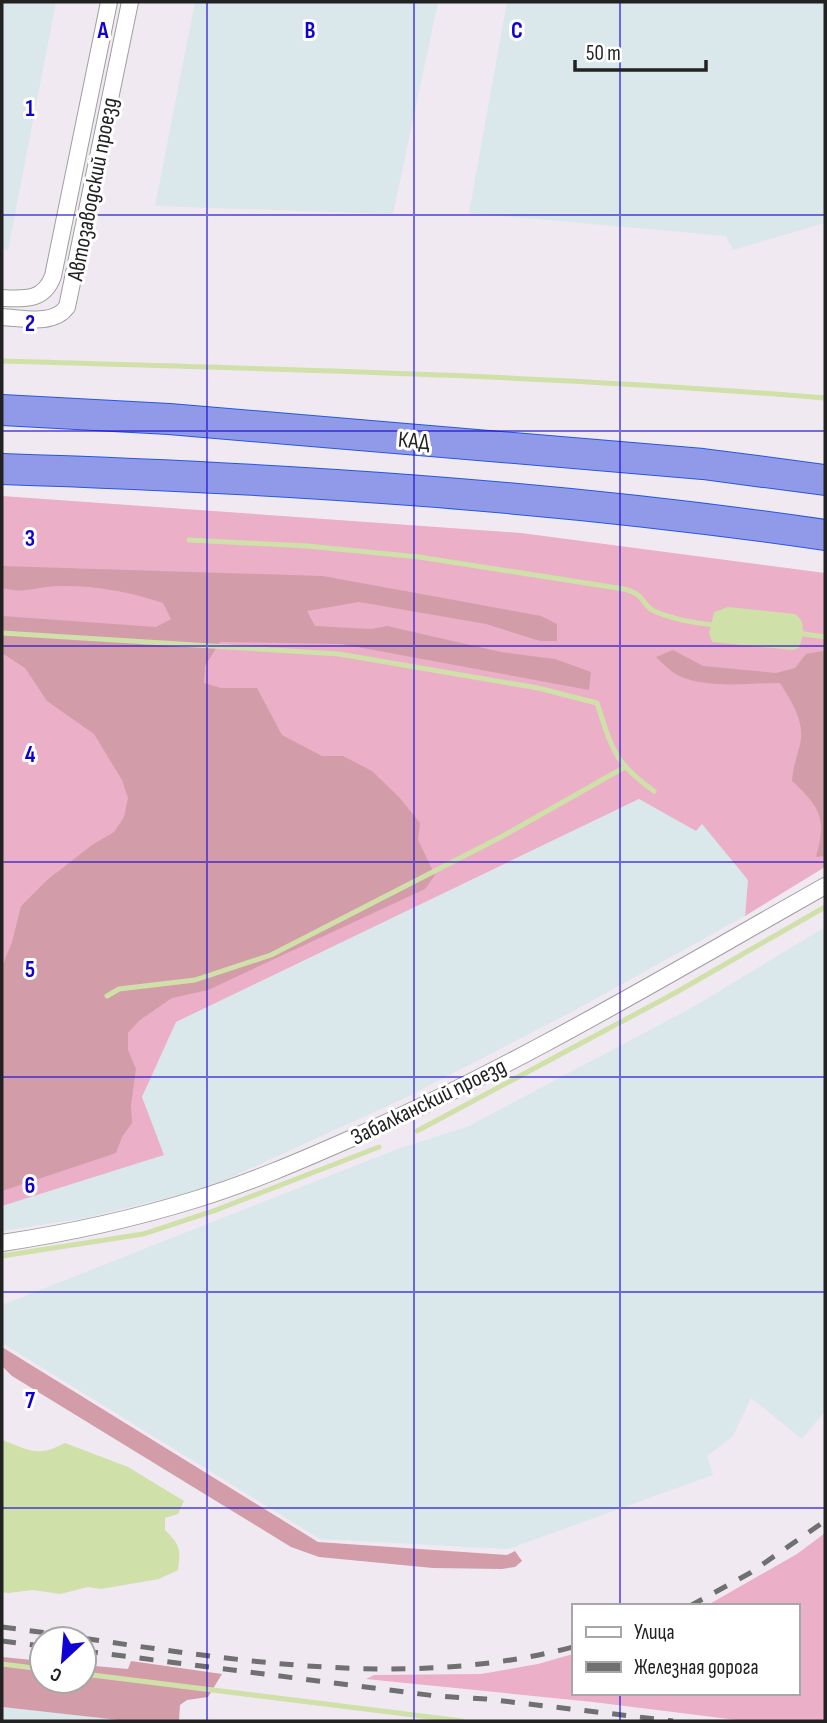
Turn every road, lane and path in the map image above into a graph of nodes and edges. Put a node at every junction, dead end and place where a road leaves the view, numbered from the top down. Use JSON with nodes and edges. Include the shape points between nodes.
{"nodes":[{"id":1,"x":109,"y":2,"type":"edge"},
{"id":2,"x":130,"y":2,"type":"edge"},
{"id":3,"x":2,"y":298,"type":"edge"},
{"id":4,"x":2,"y":317,"type":"edge"},
{"id":5,"x":2,"y":410,"type":"edge"},
{"id":6,"x":2,"y":470,"type":"edge"},
{"id":7,"x":825,"y":480,"type":"edge"},
{"id":8,"x":825,"y":535,"type":"edge"},
{"id":9,"x":825,"y":886,"type":"edge"},
{"id":10,"x":2,"y":1242,"type":"edge"}],
"edges":[{"from":1,"to":3,"type":"street","name":"Автозаводский проезд","via":[[53,276],[42,293]]},
{"from":2,"to":4,"type":"street","name":"Автозаводский проезд","via":[[67,307],[52,319]]},
{"from":5,"to":7,"type":"highway","name":"КАД","via":[[169,419],[703,464]]},
{"from":6,"to":8,"type":"highway","via":[[191,475],[568,502]]},
{"from":9,"to":10,"type":"street","name":"Забалканский проезд","via":[[553,1039],[415,1110],[303,1159],[200,1198],[122,1220]]}]}
